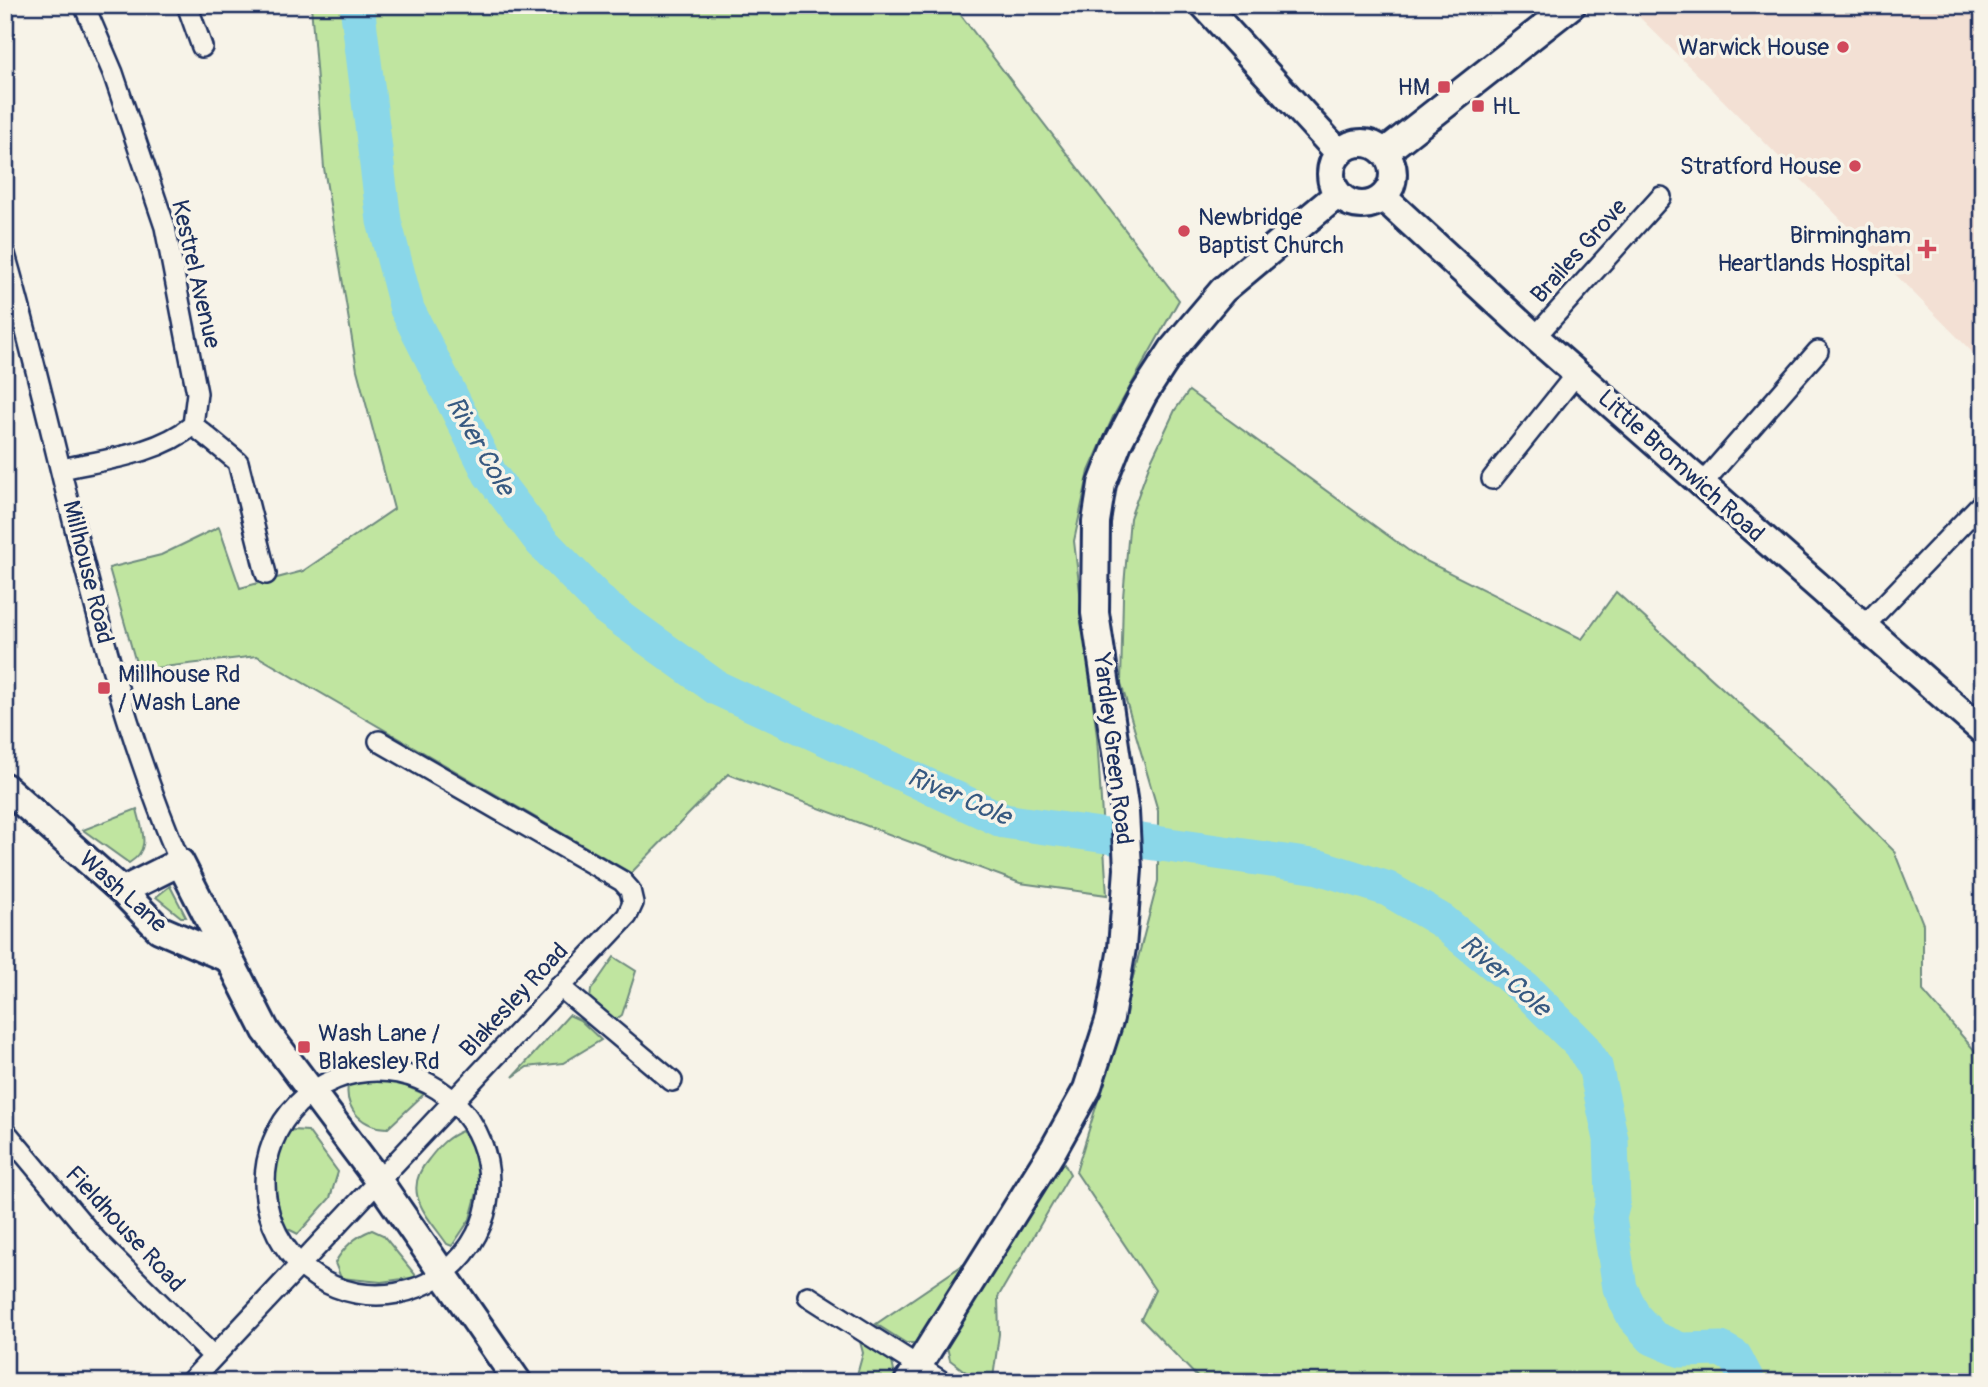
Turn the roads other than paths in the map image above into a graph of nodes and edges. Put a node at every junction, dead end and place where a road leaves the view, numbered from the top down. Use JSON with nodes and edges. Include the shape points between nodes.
{"nodes":[{"id":1,"x":84,"y":5,"type":"edge"},
{"id":2,"x":187,"y":5,"type":"edge"},
{"id":3,"x":1204,"y":5,"type":"edge"},
{"id":4,"x":1572,"y":5,"type":"edge"},
{"id":5,"x":202,"y":47,"type":"dead end"},
{"id":6,"x":1385,"y":152,"type":"junction"},
{"id":7,"x":1339,"y":153,"type":"junction"},
{"id":8,"x":1338,"y":194,"type":"junction"},
{"id":9,"x":1383,"y":197,"type":"junction"},
{"id":10,"x":1661,"y":197,"type":"dead end"},
{"id":11,"x":5,"y":254,"type":"edge"},
{"id":12,"x":24,"y":321,"type":"junction"},
{"id":13,"x":5,"y":327,"type":"edge"},
{"id":14,"x":1535,"y":337,"type":"junction"},
{"id":15,"x":1818,"y":351,"type":"dead end"},
{"id":16,"x":1577,"y":373,"type":"junction"},
{"id":17,"x":193,"y":425,"type":"junction"},
{"id":18,"x":62,"y":469,"type":"junction"},
{"id":19,"x":1492,"y":479,"type":"dead end"},
{"id":20,"x":1701,"y":485,"type":"junction"},
{"id":21,"x":1980,"y":505,"type":"dead end"},
{"id":22,"x":266,"y":574,"type":"dead end"},
{"id":23,"x":1864,"y":626,"type":"junction"},
{"id":24,"x":1983,"y":731,"type":"edge"},
{"id":25,"x":379,"y":741,"type":"dead end"},
{"id":26,"x":5,"y":787,"type":"edge"},
{"id":27,"x":180,"y":862,"type":"junction"},
{"id":28,"x":122,"y":891,"type":"junction"},
{"id":29,"x":229,"y":959,"type":"junction"},
{"id":30,"x":559,"y":986,"type":"junction"},
{"id":31,"x":672,"y":1081,"type":"dead end"},
{"id":32,"x":313,"y":1090,"type":"junction"},
{"id":33,"x":454,"y":1100,"type":"junction"},
{"id":34,"x":5,"y":1131,"type":"edge"},
{"id":35,"x":378,"y":1180,"type":"junction"},
{"id":36,"x":299,"y":1266,"type":"junction"},
{"id":37,"x":444,"y":1273,"type":"junction"},
{"id":38,"x":808,"y":1296,"type":"dead end"},
{"id":39,"x":213,"y":1356,"type":"junction"},
{"id":40,"x":914,"y":1374,"type":"edge"},
{"id":41,"x":190,"y":1382,"type":"edge"},
{"id":42,"x":518,"y":1382,"type":"edge"},
{"id":43,"x":943,"y":1382,"type":"edge"}],
"edges":[{"from":1,"to":17,"type":"street","name":"Kestrel Avenue","via":[[113,73],[164,228],[197,393]]},
{"from":2,"to":5,"type":"street"},
{"from":3,"to":7,"type":"street"},
{"from":4,"to":6,"type":"street"},
{"from":6,"to":7,"type":"street","via":[[1361,143]]},
{"from":6,"to":9,"type":"street","via":[[1393,181]]},
{"from":7,"to":8,"type":"street","via":[[1332,169]]},
{"from":8,"to":9,"type":"street","via":[[1354,204],[1367,205]]},
{"from":8,"to":40,"type":"street","name":"Yardley Green Road","via":[[1223,290],[1173,349],[1143,395],[1102,484],[1096,522],[1095,613],[1125,811],[1128,869],[1122,948],[1110,1017],[1087,1089]]},
{"from":9,"to":14,"type":"street","name":"Little Bromwich Road"},
{"from":10,"to":14,"type":"street","name":"Brailes Grove"},
{"from":11,"to":12,"type":"street","name":"Millhouse Road"},
{"from":12,"to":13,"type":"street"},
{"from":12,"to":18,"type":"street","name":"Millhouse Road"},
{"from":14,"to":16,"type":"street","name":"Little Bromwich Road"},
{"from":15,"to":20,"type":"street"},
{"from":16,"to":19,"type":"street"},
{"from":16,"to":20,"type":"street","name":"Little Bromwich Road"},
{"from":17,"to":18,"type":"street","via":[[153,448]]},
{"from":17,"to":22,"type":"street","via":[[238,462]]},
{"from":18,"to":27,"type":"street","name":"Millhouse Road","via":[[149,791]]},
{"from":20,"to":23,"type":"street","name":"Little Bromwich Road"},
{"from":21,"to":23,"type":"street"},
{"from":23,"to":24,"type":"street","name":"Little Bromwich Road"},
{"from":25,"to":30,"type":"street","name":"Blakesley Road","via":[[622,881],[630,890],[633,903],[627,916]]},
{"from":26,"to":28,"type":"street","name":"Wash Lane"},
{"from":27,"to":28,"type":"street"},
{"from":27,"to":29,"type":"street","name":"Millhouse Road"},
{"from":28,"to":29,"type":"street","name":"Wash Lane","via":[[159,929]]},
{"from":29,"to":32,"type":"street","via":[[266,1031]]},
{"from":30,"to":31,"type":"street"},
{"from":30,"to":33,"type":"street","name":"Blakesley Road"},
{"from":32,"to":33,"type":"street","via":[[346,1075],[383,1070],[430,1083]]},
{"from":32,"to":35,"type":"street"},
{"from":32,"to":36,"type":"street","via":[[283,1121],[264,1184],[273,1226]]},
{"from":33,"to":35,"type":"street","name":"Blakesley Road"},
{"from":33,"to":37,"type":"street","via":[[478,1132],[486,1153],[489,1198],[474,1240]]},
{"from":34,"to":39,"type":"street","name":"Fieldhouse Road","via":[[96,1240]]},
{"from":35,"to":36,"type":"street","name":"Blakesley Road"},
{"from":35,"to":37,"type":"street"},
{"from":36,"to":37,"type":"street","via":[[335,1287],[380,1295],[424,1285]]},
{"from":36,"to":39,"type":"street","name":"Blakesley Road"},
{"from":37,"to":42,"type":"street"},
{"from":38,"to":40,"type":"street"},
{"from":39,"to":41,"type":"street","name":"Blakesley Road"},
{"from":40,"to":43,"type":"street"}]}
